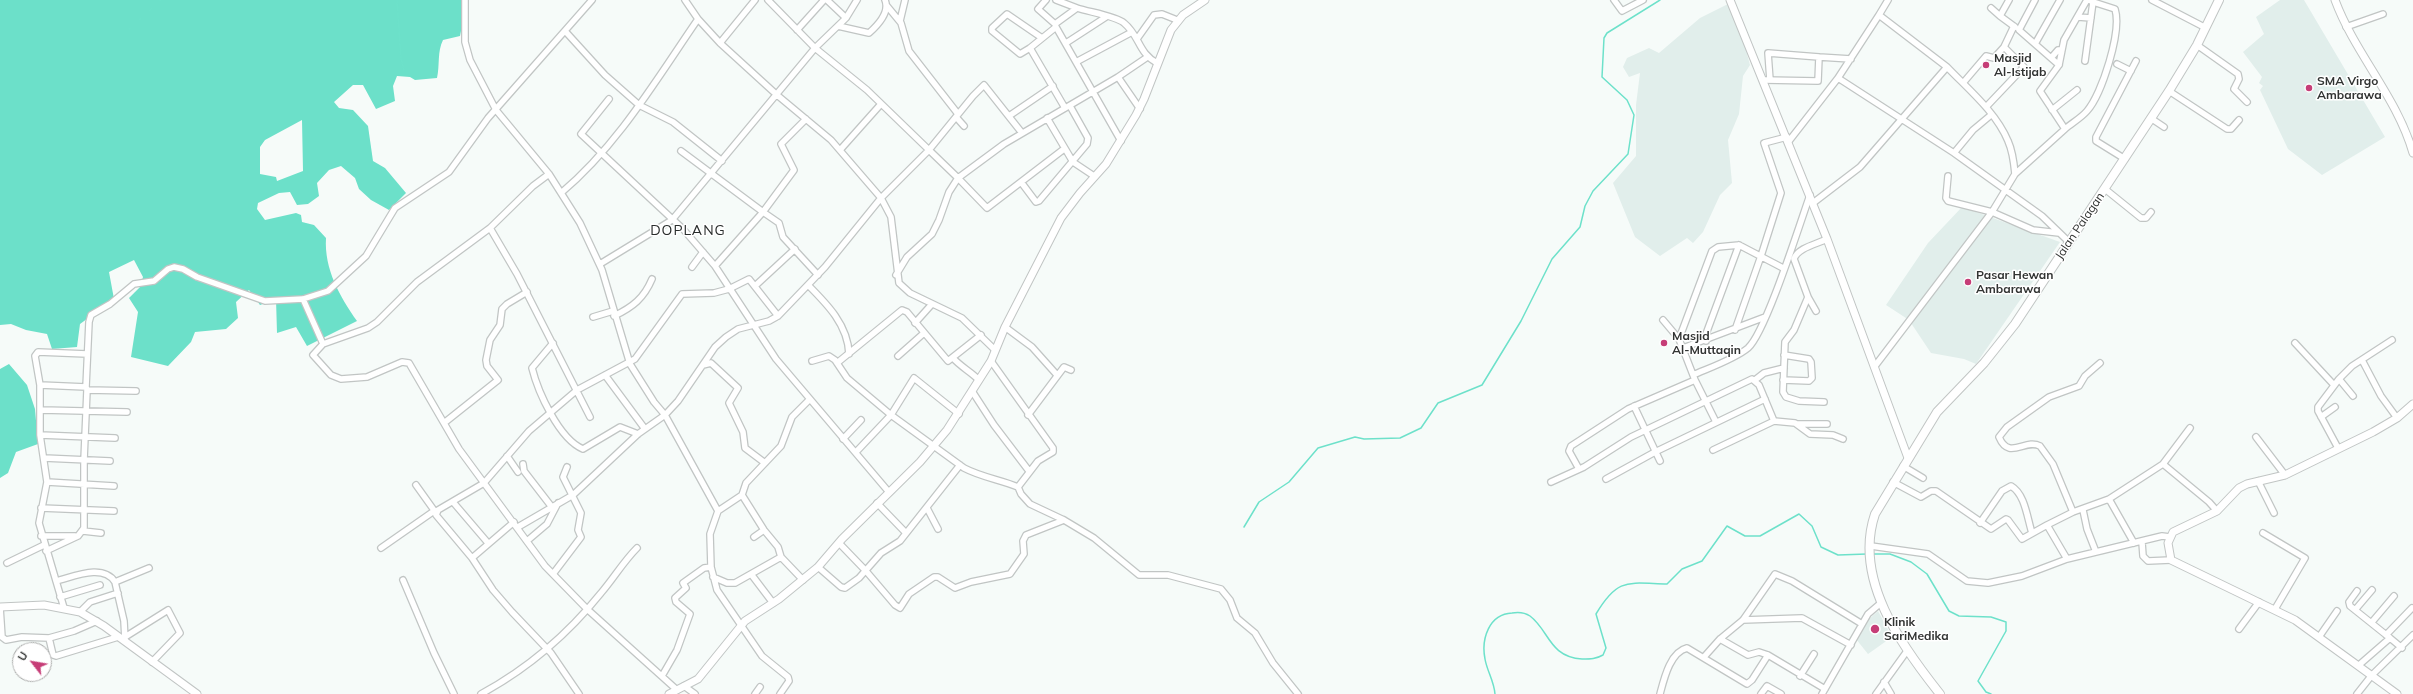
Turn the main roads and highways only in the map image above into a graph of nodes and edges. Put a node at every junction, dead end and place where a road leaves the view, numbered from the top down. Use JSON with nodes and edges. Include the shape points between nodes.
{"nodes":[{"id":1,"x":2219,"y":0,"type":"edge"},
{"id":2,"x":1940,"y":694,"type":"edge"}],
"edges":[{"from":1,"to":2,"type":"main road","name":"Jalan Palagan","via":[[2197,44],[2152,119],[2002,341],[1937,412],[1875,514],[1869,532],[1873,578],[1906,651]]}]}
